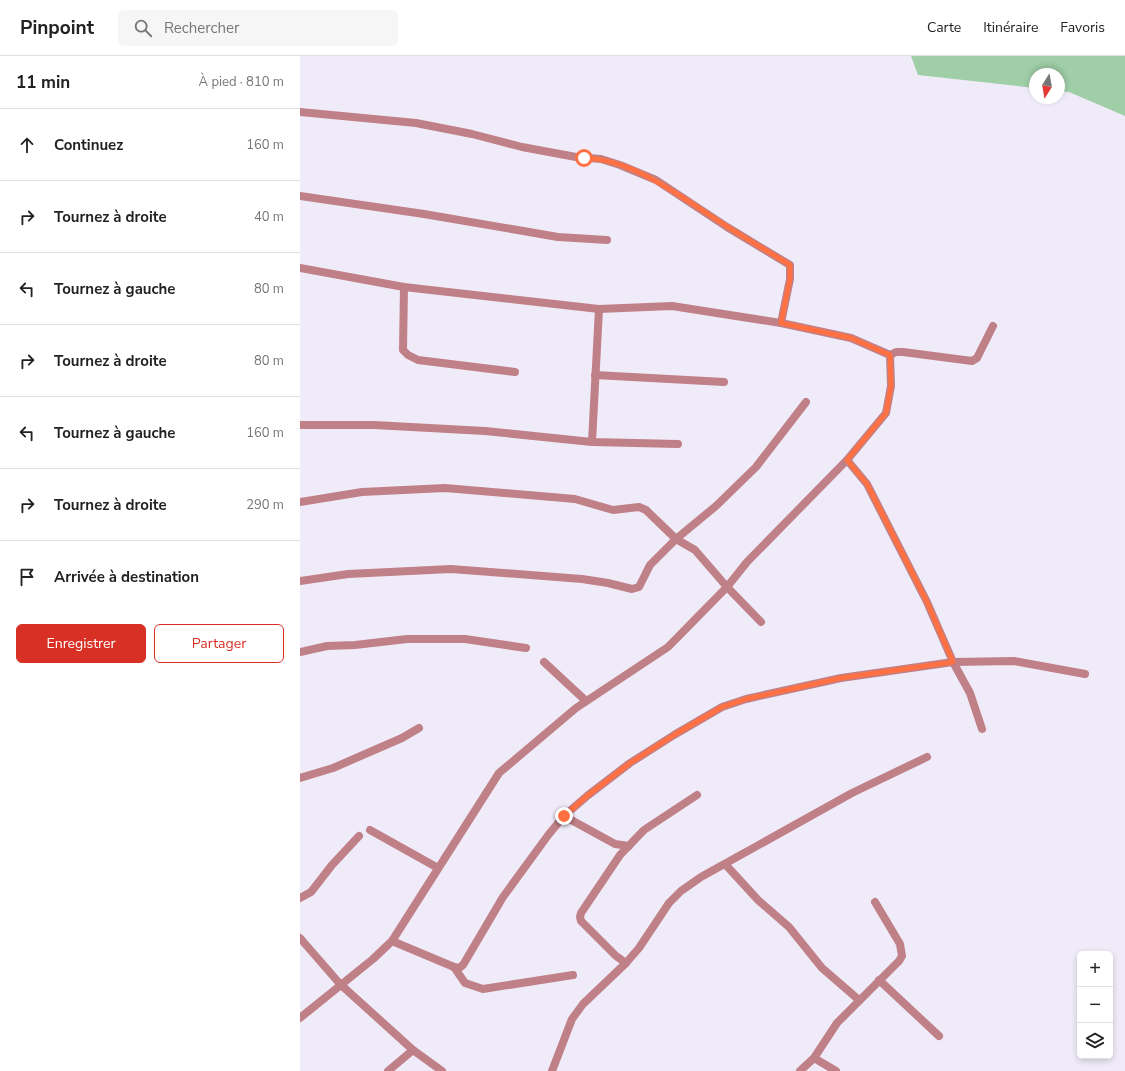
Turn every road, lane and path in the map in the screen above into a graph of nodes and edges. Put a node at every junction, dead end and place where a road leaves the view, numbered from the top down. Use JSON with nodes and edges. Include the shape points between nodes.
{"nodes":[{"id":1,"x":300,"y":112,"type":"edge"},
{"id":2,"x":300,"y":196,"type":"edge"},
{"id":3,"x":607,"y":240,"type":"dead end"},
{"id":4,"x":300,"y":268,"type":"edge"},
{"id":5,"x":404,"y":287,"type":"junction"},
{"id":6,"x":599,"y":310,"type":"junction"},
{"id":7,"x":781,"y":323,"type":"junction"},
{"id":8,"x":993,"y":326,"type":"dead end"},
{"id":9,"x":890,"y":355,"type":"junction"},
{"id":10,"x":515,"y":372,"type":"dead end"},
{"id":11,"x":595,"y":376,"type":"junction"},
{"id":12,"x":724,"y":382,"type":"dead end"},
{"id":13,"x":806,"y":402,"type":"dead end"},
{"id":14,"x":300,"y":425,"type":"edge"},
{"id":15,"x":592,"y":442,"type":"junction"},
{"id":16,"x":678,"y":444,"type":"dead end"},
{"id":17,"x":847,"y":460,"type":"junction"},
{"id":18,"x":300,"y":502,"type":"edge"},
{"id":19,"x":676,"y":539,"type":"junction"},
{"id":20,"x":300,"y":581,"type":"edge"},
{"id":21,"x":727,"y":587,"type":"junction"},
{"id":22,"x":761,"y":622,"type":"dead end"},
{"id":23,"x":526,"y":648,"type":"dead end"},
{"id":24,"x":300,"y":652,"type":"edge"},
{"id":25,"x":544,"y":662,"type":"dead end"},
{"id":26,"x":953,"y":662,"type":"junction"},
{"id":27,"x":1085,"y":674,"type":"dead end"},
{"id":28,"x":586,"y":701,"type":"junction"},
{"id":29,"x":419,"y":728,"type":"dead end"},
{"id":30,"x":982,"y":729,"type":"dead end"},
{"id":31,"x":927,"y":756,"type":"dead end"},
{"id":32,"x":300,"y":777,"type":"edge"},
{"id":33,"x":697,"y":795,"type":"dead end"},
{"id":34,"x":564,"y":816,"type":"junction"},
{"id":35,"x":370,"y":830,"type":"dead end"},
{"id":36,"x":359,"y":836,"type":"dead end"},
{"id":37,"x":629,"y":846,"type":"junction"},
{"id":38,"x":725,"y":864,"type":"junction"},
{"id":39,"x":438,"y":868,"type":"junction"},
{"id":40,"x":300,"y":898,"type":"edge"},
{"id":41,"x":875,"y":902,"type":"dead end"},
{"id":42,"x":300,"y":938,"type":"edge"},
{"id":43,"x":392,"y":941,"type":"junction"},
{"id":44,"x":626,"y":963,"type":"junction"},
{"id":45,"x":454,"y":967,"type":"junction"},
{"id":46,"x":573,"y":975,"type":"dead end"},
{"id":47,"x":879,"y":980,"type":"junction"},
{"id":48,"x":340,"y":984,"type":"junction"},
{"id":49,"x":860,"y":1000,"type":"junction"},
{"id":50,"x":300,"y":1018,"type":"edge"},
{"id":51,"x":938,"y":1036,"type":"dead end"},
{"id":52,"x":413,"y":1050,"type":"junction"},
{"id":53,"x":814,"y":1058,"type":"junction"},
{"id":54,"x":388,"y":1071,"type":"edge"},
{"id":55,"x":442,"y":1071,"type":"edge"},
{"id":56,"x":552,"y":1071,"type":"edge"},
{"id":57,"x":800,"y":1071,"type":"edge"},
{"id":58,"x":836,"y":1071,"type":"edge"}],
"edges":[{"from":1,"to":7,"type":"street","via":[[416,123],[522,147],[600,159],[656,180],[790,265],[790,279]]},
{"from":2,"to":3,"type":"street","via":[[558,237]]},
{"from":4,"to":5,"type":"street"},
{"from":5,"to":6,"type":"street"},
{"from":5,"to":10,"type":"street","via":[[403,350],[408,355],[418,360]]},
{"from":6,"to":7,"type":"street","via":[[672,306]]},
{"from":6,"to":11,"type":"street"},
{"from":7,"to":9,"type":"street","via":[[851,338]]},
{"from":8,"to":9,"type":"street","via":[[977,358],[972,361],[903,352]]},
{"from":9,"to":17,"type":"street","via":[[891,386],[886,413]]},
{"from":11,"to":12,"type":"street"},
{"from":11,"to":15,"type":"street"},
{"from":13,"to":19,"type":"street","via":[[756,467],[716,506]]},
{"from":14,"to":15,"type":"street","via":[[374,425],[485,431]]},
{"from":15,"to":16,"type":"street"},
{"from":17,"to":21,"type":"street","via":[[746,562]]},
{"from":17,"to":26,"type":"street","via":[[867,484],[927,602]]},
{"from":18,"to":19,"type":"street","via":[[362,492],[445,488],[575,499],[614,510],[639,507],[646,510]]},
{"from":19,"to":20,"type":"street","via":[[650,564],[638,587],[632,589],[582,579],[452,569],[348,574]]},
{"from":19,"to":21,"type":"street","via":[[695,550]]},
{"from":21,"to":22,"type":"street"},
{"from":21,"to":28,"type":"street","via":[[663,651]]},
{"from":23,"to":24,"type":"street","via":[[465,638],[407,639],[327,646]]},
{"from":25,"to":28,"type":"street"},
{"from":26,"to":27,"type":"street","via":[[1014,661]]},
{"from":26,"to":30,"type":"street","via":[[970,693]]},
{"from":26,"to":34,"type":"street","via":[[841,678],[746,699],[722,707],[630,763]]},
{"from":28,"to":39,"type":"street","via":[[500,773]]},
{"from":29,"to":32,"type":"street","via":[[334,768]]},
{"from":31,"to":38,"type":"street"},
{"from":33,"to":37,"type":"street","via":[[644,830]]},
{"from":34,"to":37,"type":"street","via":[[615,844]]},
{"from":34,"to":45,"type":"street","via":[[503,897],[463,965],[459,968]]},
{"from":35,"to":39,"type":"street"},
{"from":36,"to":40,"type":"street","via":[[332,864],[311,892]]},
{"from":37,"to":44,"type":"street","via":[[580,913],[581,921]]},
{"from":38,"to":44,"type":"street","via":[[700,877],[669,903]]},
{"from":38,"to":49,"type":"street","via":[[758,900],[789,927],[822,968]]},
{"from":39,"to":43,"type":"street"},
{"from":41,"to":47,"type":"street","via":[[902,950],[899,961]]},
{"from":42,"to":48,"type":"street"},
{"from":43,"to":45,"type":"street"},
{"from":43,"to":48,"type":"street","via":[[373,960]]},
{"from":44,"to":56,"type":"street","via":[[594,992],[572,1019]]},
{"from":45,"to":46,"type":"street","via":[[465,983],[483,989]]},
{"from":47,"to":49,"type":"street"},
{"from":47,"to":51,"type":"street"},
{"from":48,"to":50,"type":"street"},
{"from":48,"to":52,"type":"street"},
{"from":49,"to":53,"type":"street","via":[[837,1023]]},
{"from":52,"to":54,"type":"street"},
{"from":52,"to":55,"type":"street"},
{"from":53,"to":57,"type":"street"},
{"from":53,"to":58,"type":"street"}]}
